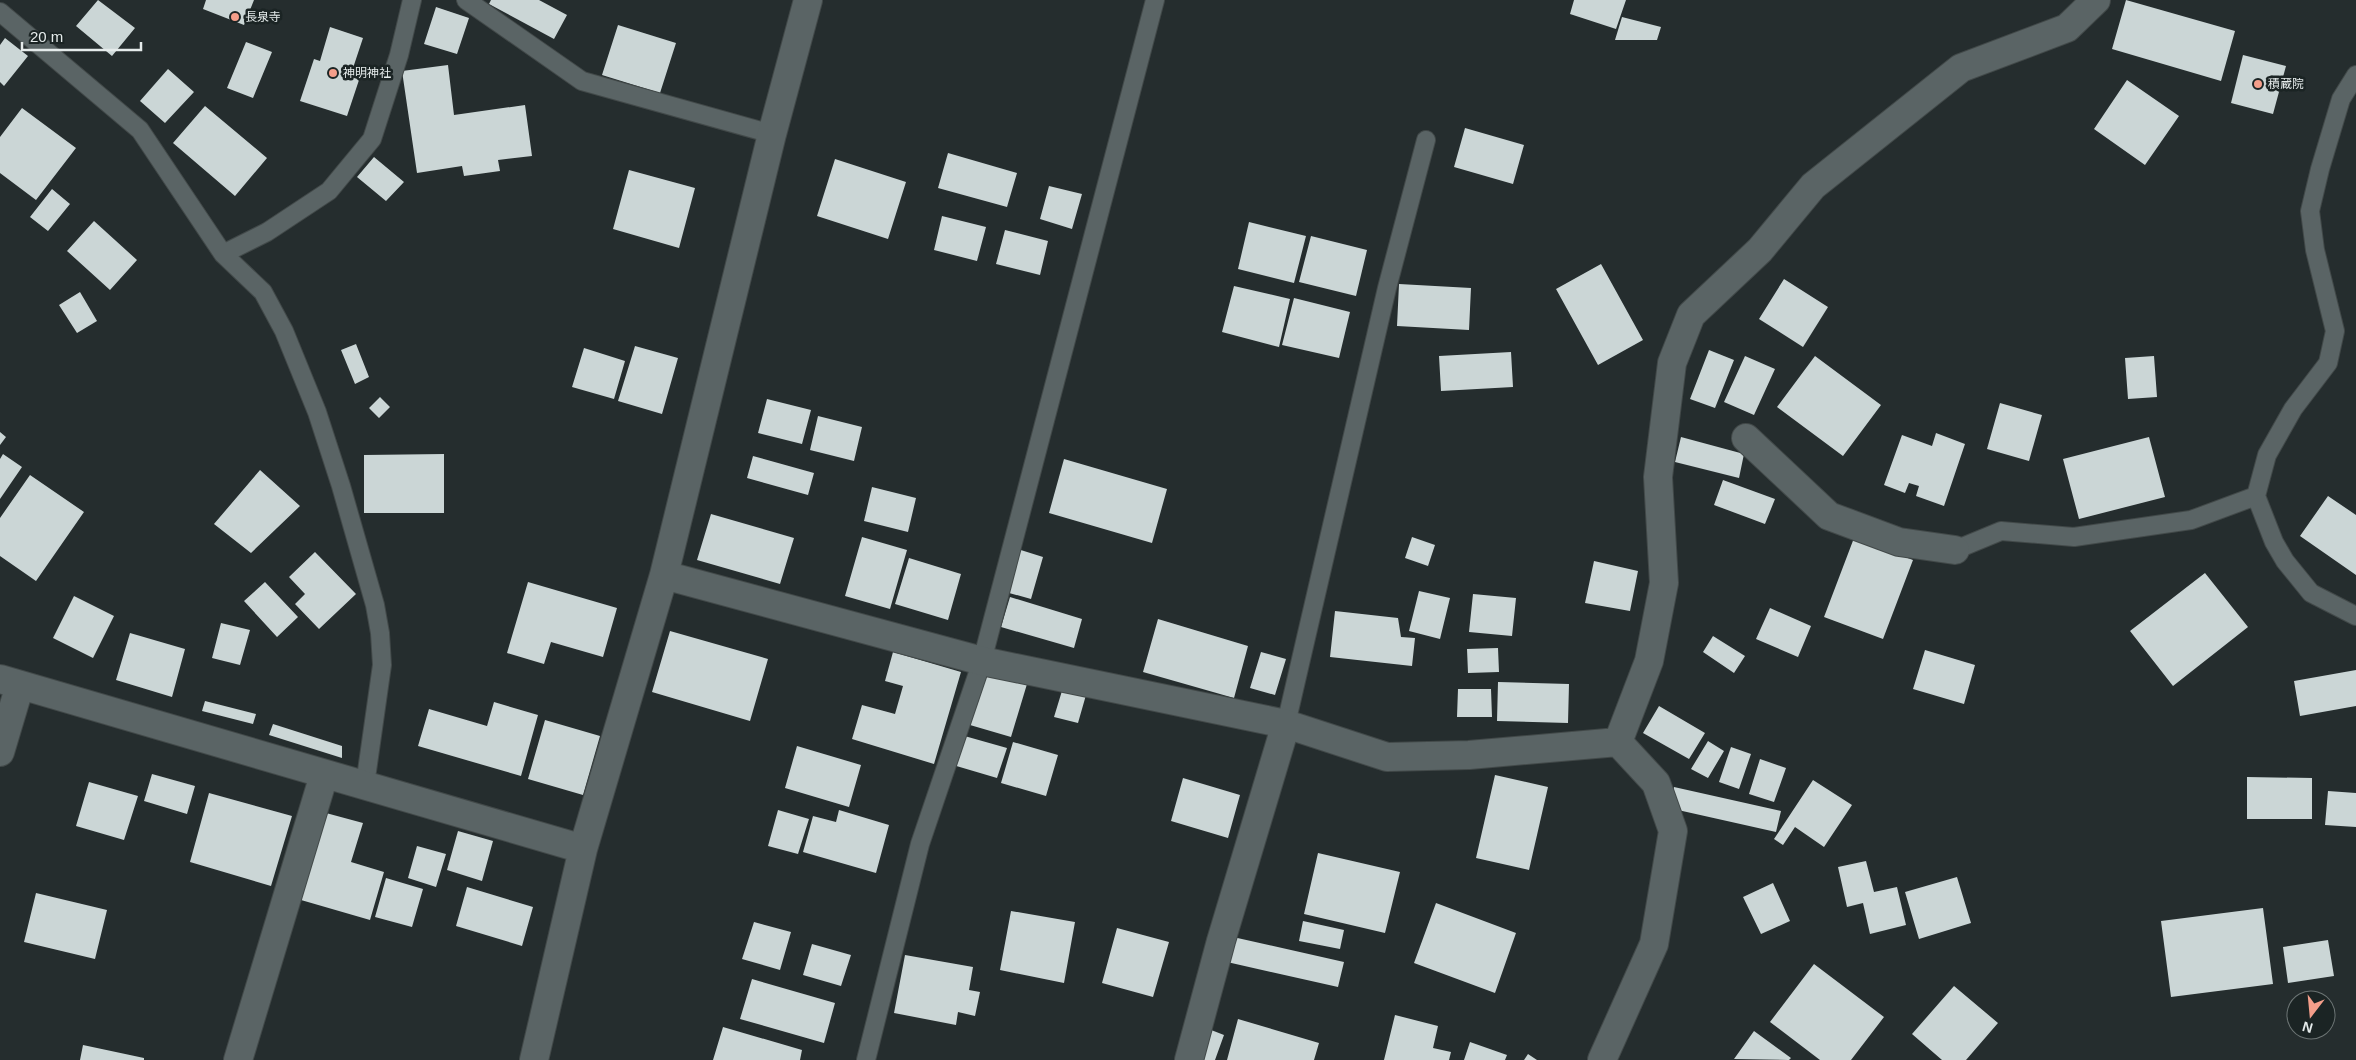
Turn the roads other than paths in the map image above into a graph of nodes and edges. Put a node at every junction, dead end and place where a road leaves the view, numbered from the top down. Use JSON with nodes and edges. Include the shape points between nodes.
{"nodes":[{"id":1,"x":412,"y":0,"type":"edge"},
{"id":2,"x":466,"y":0,"type":"edge"},
{"id":3,"x":808,"y":0,"type":"edge"},
{"id":4,"x":1155,"y":0,"type":"edge"},
{"id":5,"x":2096,"y":0,"type":"edge"},
{"id":6,"x":0,"y":12,"type":"edge"},
{"id":7,"x":2356,"y":75,"type":"edge"},
{"id":8,"x":772,"y":134,"type":"junction"},
{"id":9,"x":1426,"y":140,"type":"dead end"},
{"id":10,"x":223,"y":254,"type":"junction"},
{"id":11,"x":1746,"y":438,"type":"dead end"},
{"id":12,"x":2256,"y":496,"type":"junction"},
{"id":13,"x":1954,"y":550,"type":"joint"},
{"id":14,"x":664,"y":575,"type":"junction"},
{"id":15,"x":2356,"y":616,"type":"edge"},
{"id":16,"x":982,"y":661,"type":"junction"},
{"id":17,"x":10,"y":682,"type":"edge"},
{"id":18,"x":1286,"y":724,"type":"junction"},
{"id":19,"x":1618,"y":742,"type":"junction"},
{"id":20,"x":0,"y":752,"type":"edge"},
{"id":21,"x":324,"y":774,"type":"junction"},
{"id":22,"x":364,"y":785,"type":"junction"},
{"id":23,"x":583,"y":849,"type":"junction"},
{"id":24,"x":238,"y":1060,"type":"edge"},
{"id":25,"x":534,"y":1060,"type":"edge"},
{"id":26,"x":866,"y":1060,"type":"edge"},
{"id":27,"x":1189,"y":1060,"type":"edge"},
{"id":28,"x":1602,"y":1060,"type":"edge"}],
"edges":[{"from":1,"to":10,"type":"lane","via":[[399,56],[372,139],[329,190],[267,232]]},
{"from":2,"to":8,"type":"lane","via":[[582,81]]},
{"from":3,"to":8,"type":"street"},
{"from":4,"to":16,"type":"lane"},
{"from":5,"to":19,"type":"street","via":[[2067,28],[1961,68],[1953,74],[1813,186],[1760,250],[1691,315],[1672,363],[1658,477],[1664,584],[1649,660]]},
{"from":6,"to":10,"type":"lane","via":[[140,130]]},
{"from":7,"to":12,"type":"lane","via":[[2341,99],[2310,211],[2315,250],[2335,331],[2328,363],[2293,409],[2267,455]]},
{"from":8,"to":14,"type":"street"},
{"from":9,"to":18,"type":"lane","via":[[1387,288]]},
{"from":10,"to":22,"type":"lane","via":[[263,292],[284,331],[317,412],[375,605],[382,665]]},
{"from":11,"to":13,"type":"street","via":[[1830,516],[1899,542]]},
{"from":12,"to":13,"type":"lane","via":[[2192,520],[2074,536],[2001,531]]},
{"from":12,"to":15,"type":"lane","via":[[2274,542],[2311,593]]},
{"from":14,"to":16,"type":"street"},
{"from":14,"to":23,"type":"street"},
{"from":16,"to":18,"type":"street"},
{"from":16,"to":26,"type":"lane","via":[[920,844]]},
{"from":17,"to":20,"type":"street"},
{"from":17,"to":21,"type":"street"},
{"from":18,"to":19,"type":"street","via":[[1388,757],[1470,755]]},
{"from":18,"to":27,"type":"street"},
{"from":19,"to":28,"type":"street","via":[[1656,783],[1673,831],[1654,944]]},
{"from":21,"to":22,"type":"street"},
{"from":21,"to":24,"type":"street"},
{"from":22,"to":23,"type":"street"},
{"from":23,"to":25,"type":"street"}]}
